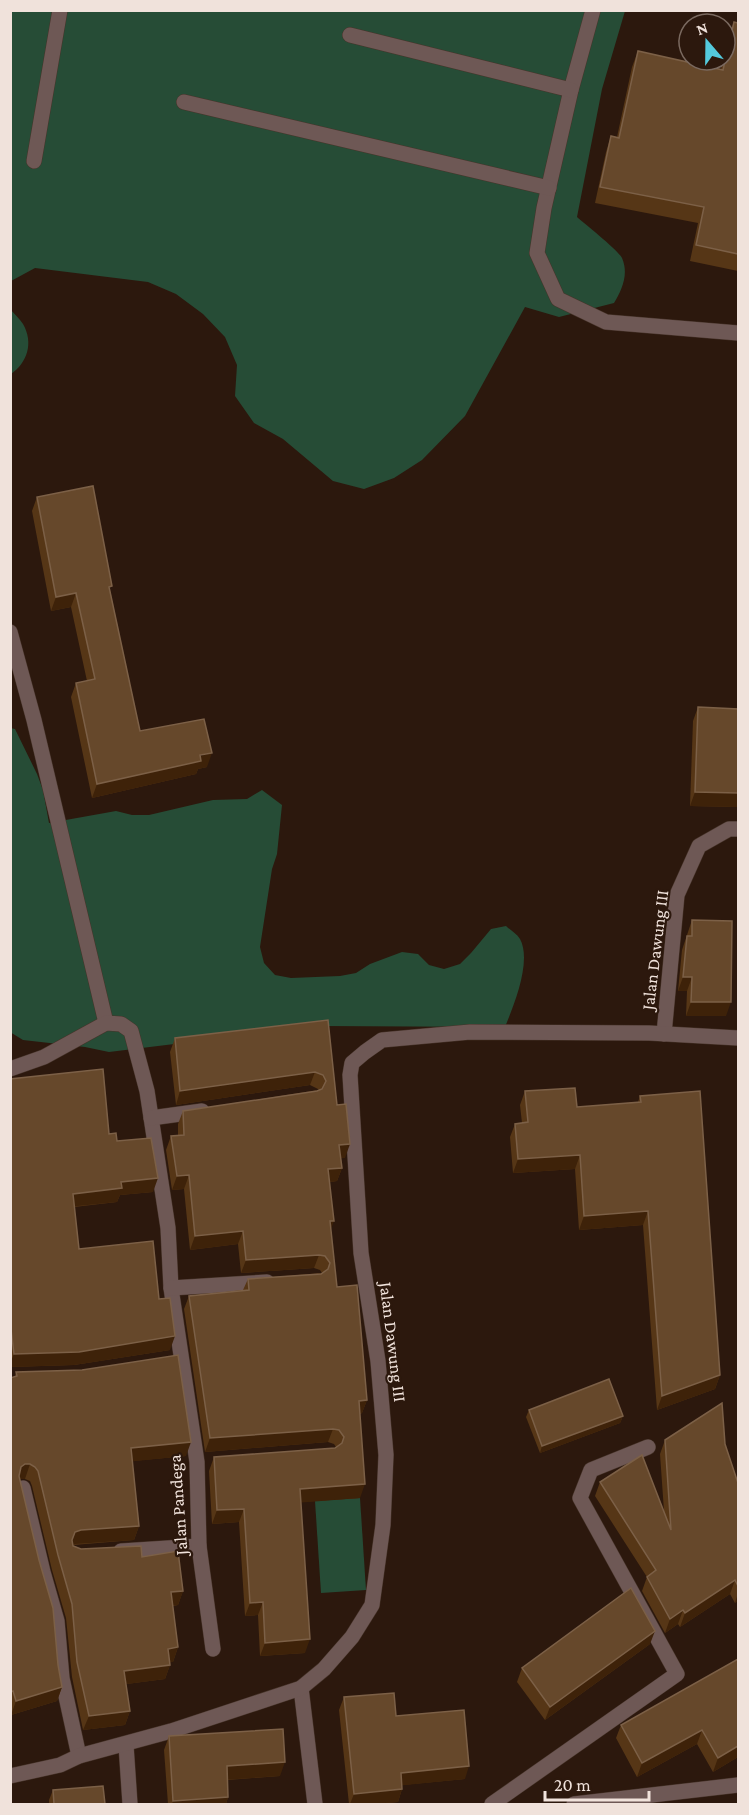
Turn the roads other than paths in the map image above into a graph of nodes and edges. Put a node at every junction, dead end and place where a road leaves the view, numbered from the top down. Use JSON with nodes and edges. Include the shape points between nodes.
{"nodes":[{"id":1,"x":60,"y":10,"type":"edge"},
{"id":2,"x":593,"y":10,"type":"edge"},
{"id":3,"x":350,"y":35,"type":"dead end"},
{"id":4,"x":571,"y":90,"type":"junction"},
{"id":5,"x":184,"y":102,"type":"dead end"},
{"id":6,"x":34,"y":161,"type":"dead end"},
{"id":7,"x":549,"y":188,"type":"junction"},
{"id":8,"x":738,"y":333,"type":"edge"},
{"id":9,"x":10,"y":632,"type":"edge"},
{"id":10,"x":738,"y":829,"type":"edge"},
{"id":11,"x":106,"y":1023,"type":"junction"},
{"id":12,"x":664,"y":1034,"type":"junction"},
{"id":13,"x":738,"y":1038,"type":"edge"},
{"id":14,"x":10,"y":1069,"type":"edge"},
{"id":15,"x":219,"y":1108,"type":"edge"},
{"id":16,"x":151,"y":1118,"type":"junction"},
{"id":17,"x":282,"y":1281,"type":"edge"},
{"id":18,"x":171,"y":1288,"type":"junction"},
{"id":19,"x":648,"y":1447,"type":"dead end"},
{"id":20,"x":23,"y":1488,"type":"edge"},
{"id":21,"x":199,"y":1546,"type":"junction"},
{"id":22,"x":109,"y":1551,"type":"edge"},
{"id":23,"x":213,"y":1650,"type":"dead end"},
{"id":24,"x":301,"y":1688,"type":"junction"},
{"id":25,"x":126,"y":1744,"type":"junction"},
{"id":26,"x":79,"y":1756,"type":"junction"},
{"id":27,"x":10,"y":1776,"type":"edge"},
{"id":28,"x":738,"y":1785,"type":"edge"},
{"id":29,"x":614,"y":1802,"type":"edge"},
{"id":30,"x":130,"y":1804,"type":"edge"},
{"id":31,"x":315,"y":1804,"type":"edge"},
{"id":32,"x":492,"y":1804,"type":"edge"},
{"id":33,"x":574,"y":1804,"type":"edge"}],
"edges":[{"from":1,"to":6,"type":"street"},
{"from":2,"to":4,"type":"street"},
{"from":3,"to":4,"type":"street"},
{"from":4,"to":7,"type":"street"},
{"from":5,"to":7,"type":"street"},
{"from":7,"to":8,"type":"street","via":[[537,254],[558,299],[606,322]]},
{"from":9,"to":11,"type":"street"},
{"from":10,"to":12,"type":"street","name":"Jalan Dawung III","via":[[729,829],[699,846],[677,895]]},
{"from":11,"to":14,"type":"street","via":[[44,1057]]},
{"from":11,"to":16,"type":"street","name":"Jalan Pandega","via":[[121,1024],[131,1031]]},
{"from":12,"to":13,"type":"street","name":"Jalan Dawung III"},
{"from":12,"to":24,"type":"street","name":"Jalan Dawung III","via":[[470,1032],[382,1040],[352,1063],[361,1253],[378,1361],[386,1455],[383,1525],[372,1605],[345,1645]]},
{"from":15,"to":16,"type":"street"},
{"from":16,"to":18,"type":"street","name":"Jalan Pandega","via":[[168,1228]]},
{"from":17,"to":18,"type":"street"},
{"from":18,"to":21,"type":"street","name":"Jalan Pandega","via":[[175,1359],[202,1462]]},
{"from":19,"to":32,"type":"street","via":[[591,1470],[580,1498],[677,1674]]},
{"from":20,"to":26,"type":"street","via":[[57,1621],[62,1677]]},
{"from":21,"to":22,"type":"street"},
{"from":21,"to":23,"type":"street","name":"Jalan Pandega"},
{"from":24,"to":25,"type":"street","name":"Jalan Dawung III"},
{"from":24,"to":31,"type":"street"},
{"from":25,"to":26,"type":"street","name":"Jalan Dawung III"},
{"from":25,"to":30,"type":"street"},
{"from":26,"to":27,"type":"street","name":"Jalan Dawung III","via":[[60,1765]]},
{"from":28,"to":29,"type":"street"},
{"from":29,"to":33,"type":"street"}]}
